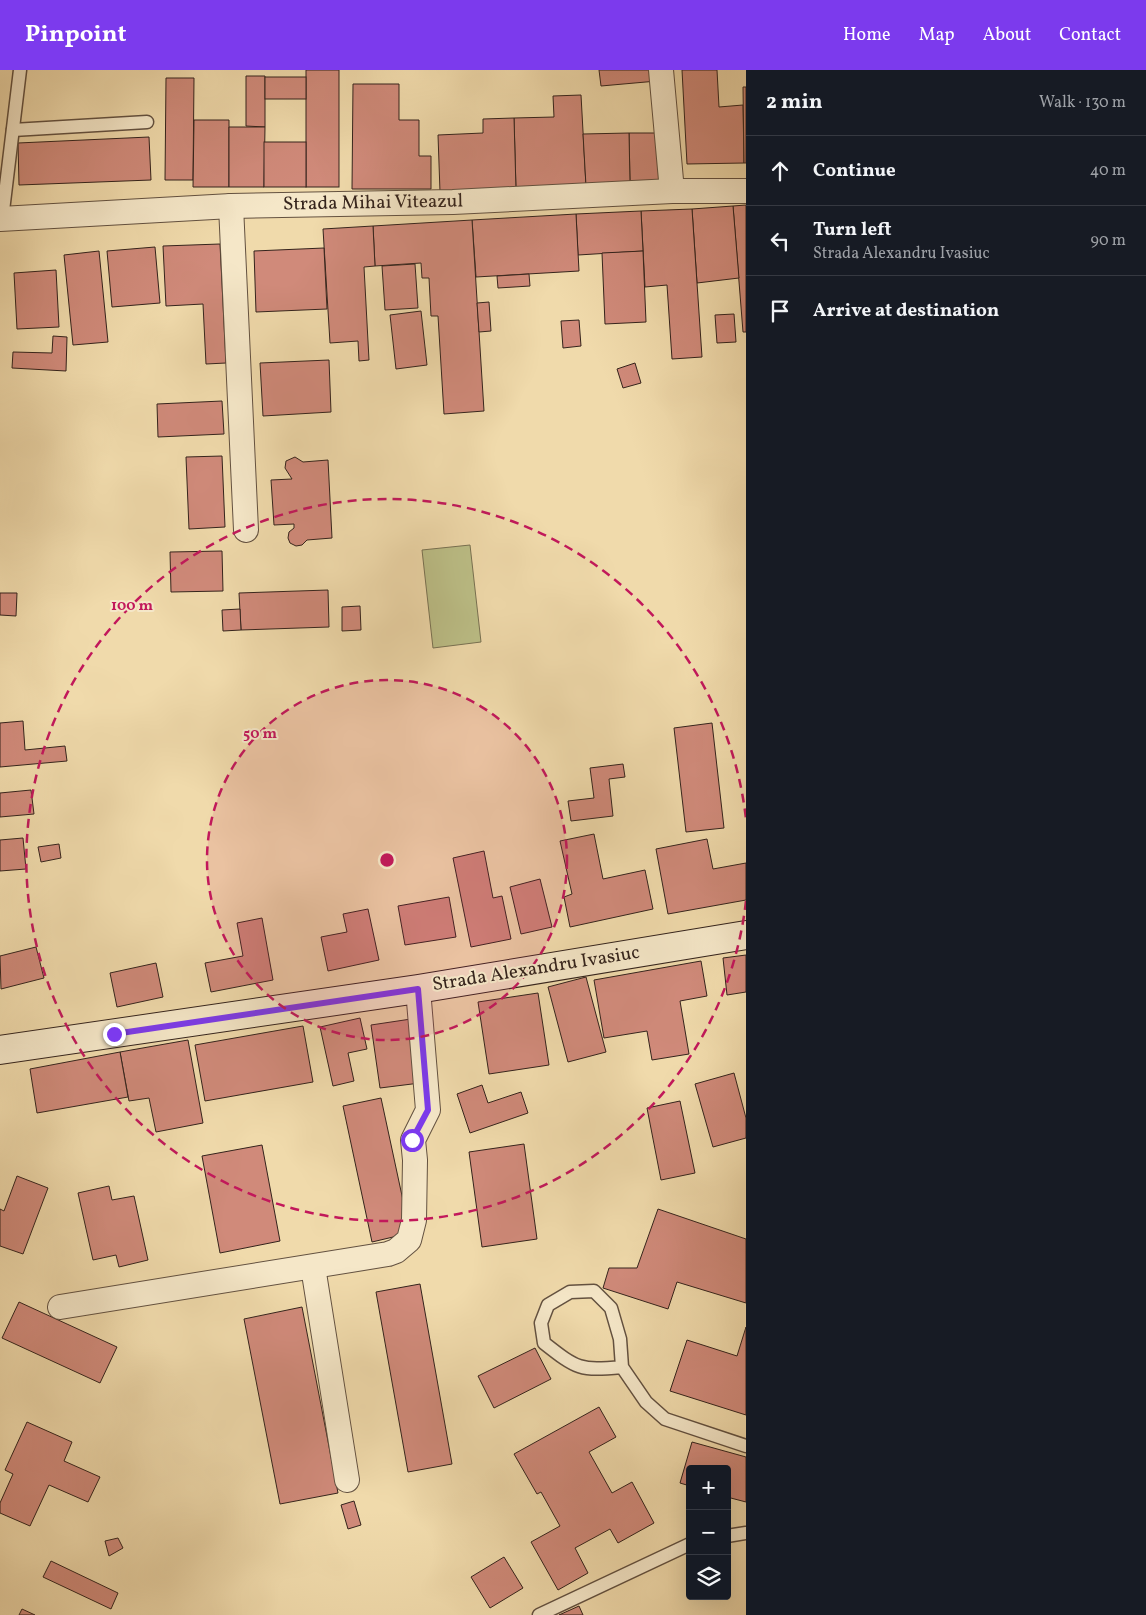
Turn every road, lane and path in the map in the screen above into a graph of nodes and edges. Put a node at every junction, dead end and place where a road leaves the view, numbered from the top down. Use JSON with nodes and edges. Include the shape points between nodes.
{"nodes":[{"id":1,"x":20,"y":70,"type":"edge"},
{"id":2,"x":661,"y":70,"type":"edge"},
{"id":3,"x":147,"y":122,"type":"dead end"},
{"id":4,"x":13,"y":130,"type":"junction"},
{"id":5,"x":746,"y":190,"type":"edge"},
{"id":6,"x":672,"y":191,"type":"junction"},
{"id":7,"x":231,"y":206,"type":"junction"},
{"id":8,"x":1,"y":219,"type":"edge"},
{"id":9,"x":246,"y":530,"type":"dead end"},
{"id":10,"x":746,"y":935,"type":"edge"},
{"id":11,"x":418,"y":989,"type":"junction"},
{"id":12,"x":0,"y":1050,"type":"edge"},
{"id":13,"x":313,"y":1267,"type":"junction"},
{"id":14,"x":60,"y":1307,"type":"dead end"},
{"id":15,"x":622,"y":1367,"type":"junction"},
{"id":16,"x":746,"y":1446,"type":"edge"},
{"id":17,"x":347,"y":1480,"type":"dead end"},
{"id":18,"x":746,"y":1533,"type":"edge"},
{"id":19,"x":731,"y":1535,"type":"edge"},
{"id":20,"x":686,"y":1546,"type":"edge"},
{"id":21,"x":540,"y":1615,"type":"edge"}],
"edges":[{"from":1,"to":4,"type":"lane"},
{"from":2,"to":6,"type":"street"},
{"from":3,"to":4,"type":"lane"},
{"from":4,"to":8,"type":"lane"},
{"from":5,"to":6,"type":"street","name":"Strada Mihai Viteazul"},
{"from":6,"to":7,"type":"street","name":"Strada Mihai Viteazul","via":[[453,202]]},
{"from":7,"to":8,"type":"street","name":"Strada Mihai Viteazul"},
{"from":7,"to":9,"type":"street"},
{"from":10,"to":11,"type":"main road","name":"Strada Alexandru Ivasiuc"},
{"from":11,"to":12,"type":"main road","name":"Strada Alexandru Ivasiuc"},
{"from":11,"to":13,"type":"street","via":[[428,1110],[412,1140],[414,1220],[409,1240],[388,1254]]},
{"from":13,"to":14,"type":"street"},
{"from":13,"to":17,"type":"street"},
{"from":15,"to":15,"type":"lane","via":[[620,1339],[611,1308],[594,1292],[570,1292],[548,1305],[540,1323],[544,1343],[572,1365],[590,1370]]},
{"from":15,"to":16,"type":"lane","via":[[646,1402],[664,1419]]},
{"from":18,"to":19,"type":"lane"},
{"from":20,"to":21,"type":"lane"}]}
